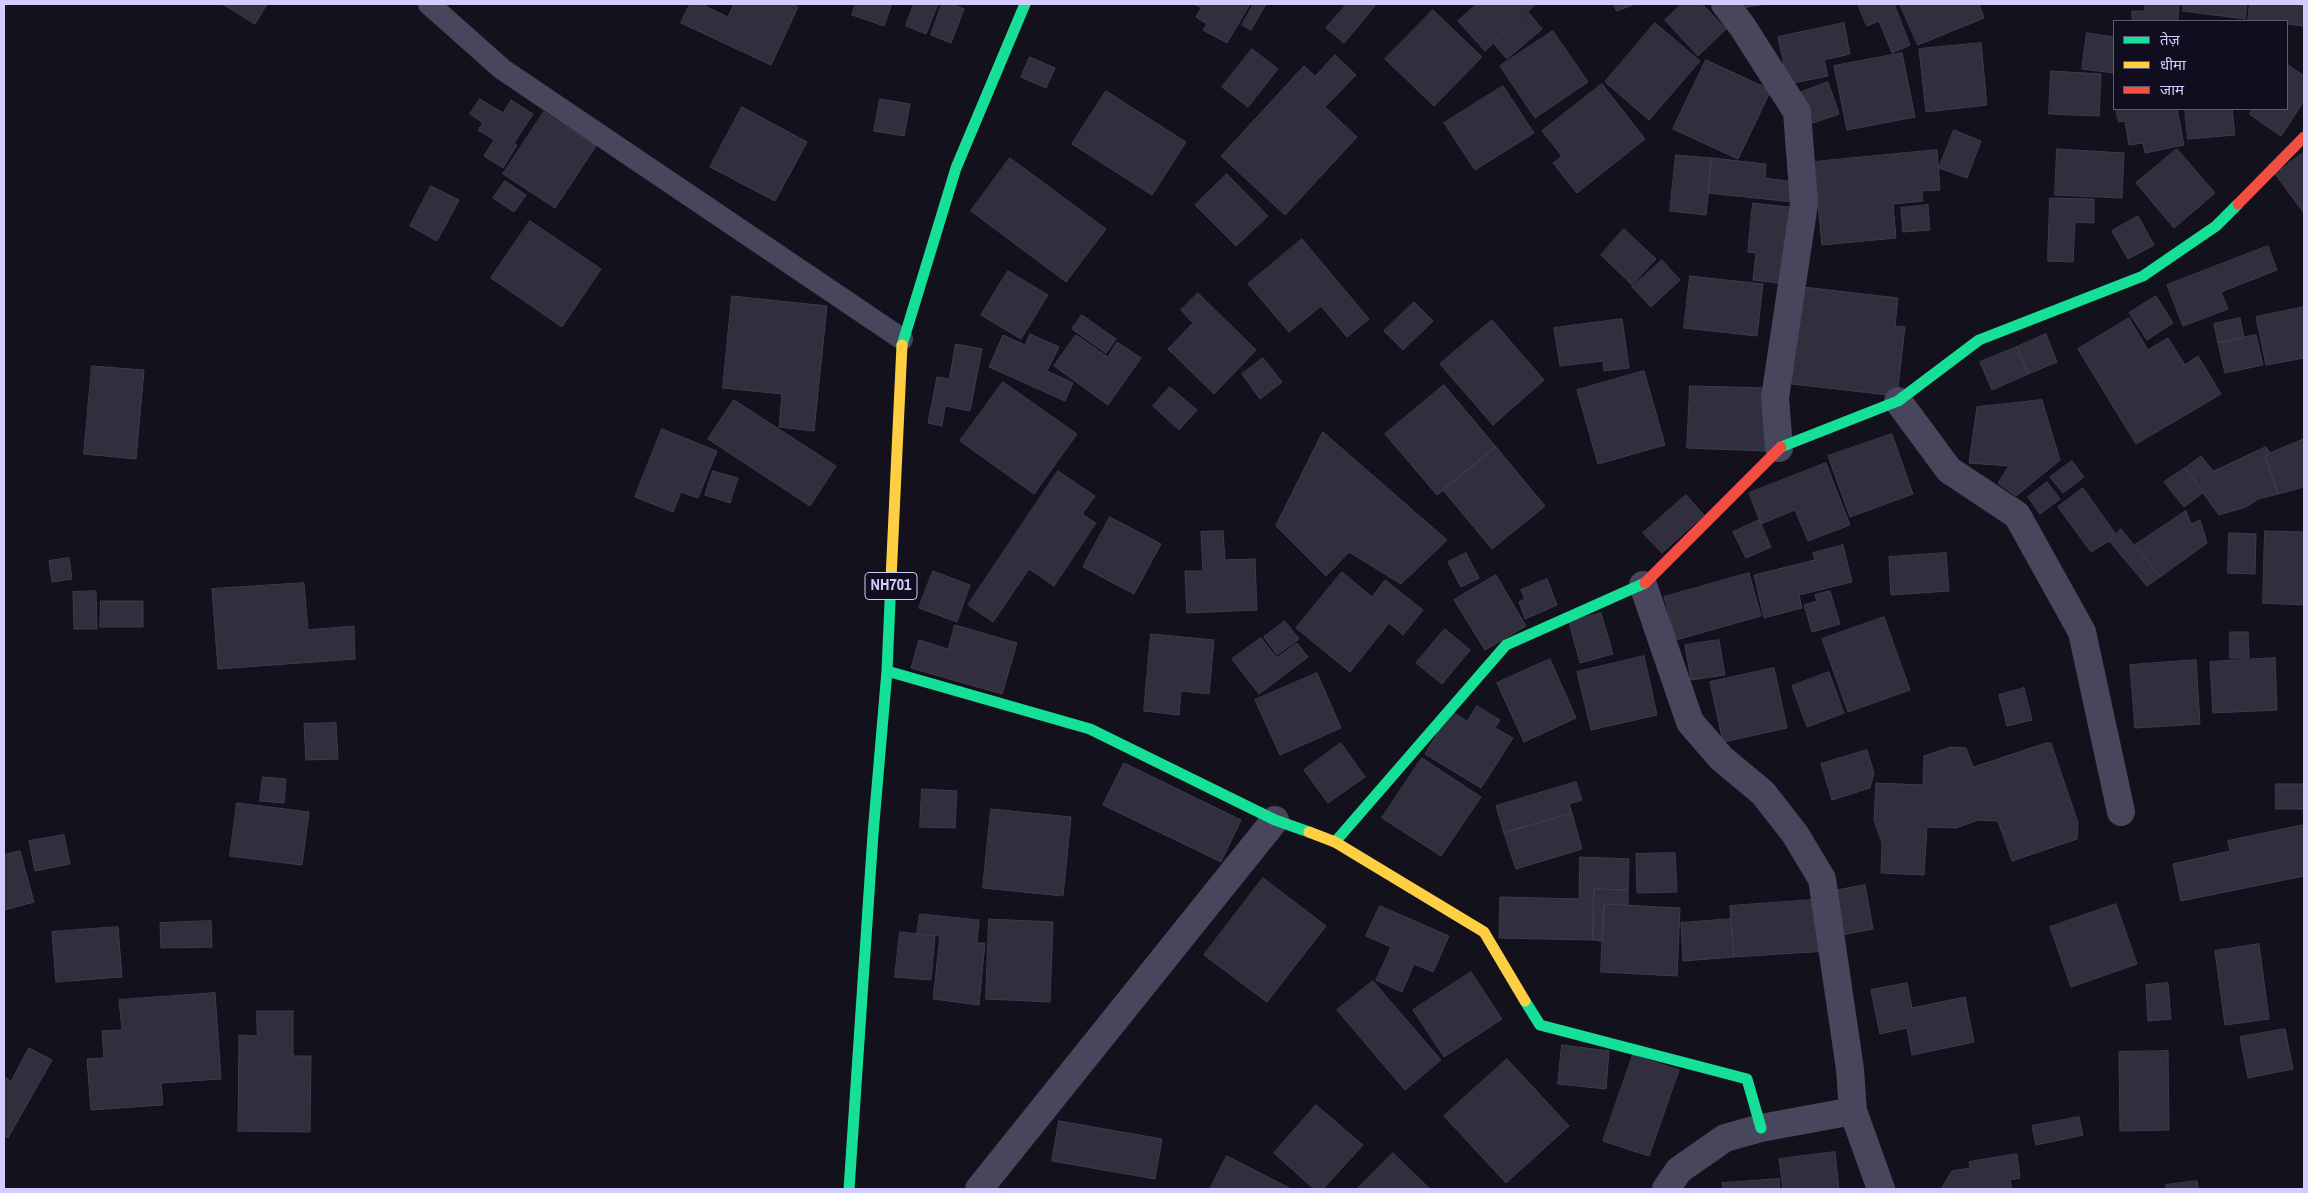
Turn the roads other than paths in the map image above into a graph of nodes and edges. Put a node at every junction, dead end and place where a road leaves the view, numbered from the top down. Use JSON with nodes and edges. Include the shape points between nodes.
{"nodes":[{"id":1,"x":429,"y":4,"type":"edge"},
{"id":2,"x":1025,"y":4,"type":"edge"},
{"id":3,"x":1725,"y":4,"type":"edge"},
{"id":4,"x":2304,"y":137,"type":"edge"},
{"id":5,"x":902,"y":339,"type":"junction"},
{"id":6,"x":1898,"y":401,"type":"junction"},
{"id":7,"x":1779,"y":448,"type":"junction"},
{"id":8,"x":1643,"y":585,"type":"junction"},
{"id":9,"x":887,"y":671,"type":"junction"},
{"id":10,"x":2121,"y":812,"type":"dead end"},
{"id":11,"x":1275,"y":820,"type":"junction"},
{"id":12,"x":1335,"y":842,"type":"junction"},
{"id":13,"x":1853,"y":1111,"type":"junction"},
{"id":14,"x":1761,"y":1128,"type":"junction"},
{"id":15,"x":849,"y":1189,"type":"edge"},
{"id":16,"x":979,"y":1189,"type":"edge"},
{"id":17,"x":1666,"y":1189,"type":"edge"},
{"id":18,"x":1881,"y":1189,"type":"edge"}],
"edges":[{"from":1,"to":5,"type":"lane","via":[[502,69]]},
{"from":2,"to":5,"type":"main road","number":"NH701","via":[[956,168]]},
{"from":3,"to":7,"type":"street","via":[[1797,112],[1804,204],[1775,398]]},
{"from":4,"to":6,"type":"main road","via":[[2216,226],[2143,276],[1978,340]]},
{"from":5,"to":9,"type":"main road","number":"NH701"},
{"from":6,"to":7,"type":"main road"},
{"from":6,"to":10,"type":"street","via":[[1949,470],[2018,515],[2078,623]]},
{"from":7,"to":8,"type":"main road"},
{"from":8,"to":12,"type":"main road","via":[[1506,646]]},
{"from":8,"to":13,"type":"street","via":[[1690,722],[1721,758],[1763,793],[1795,834],[1822,879],[1850,1069]]},
{"from":9,"to":11,"type":"main road","via":[[1090,730]]},
{"from":9,"to":15,"type":"main road","number":"NH701"},
{"from":11,"to":12,"type":"main road"},
{"from":11,"to":16,"type":"street"},
{"from":12,"to":14,"type":"main road","via":[[1484,932],[1540,1025],[1747,1079]]},
{"from":13,"to":14,"type":"street"},
{"from":13,"to":18,"type":"street"},
{"from":14,"to":17,"type":"street","via":[[1725,1138],[1679,1170]]}]}
